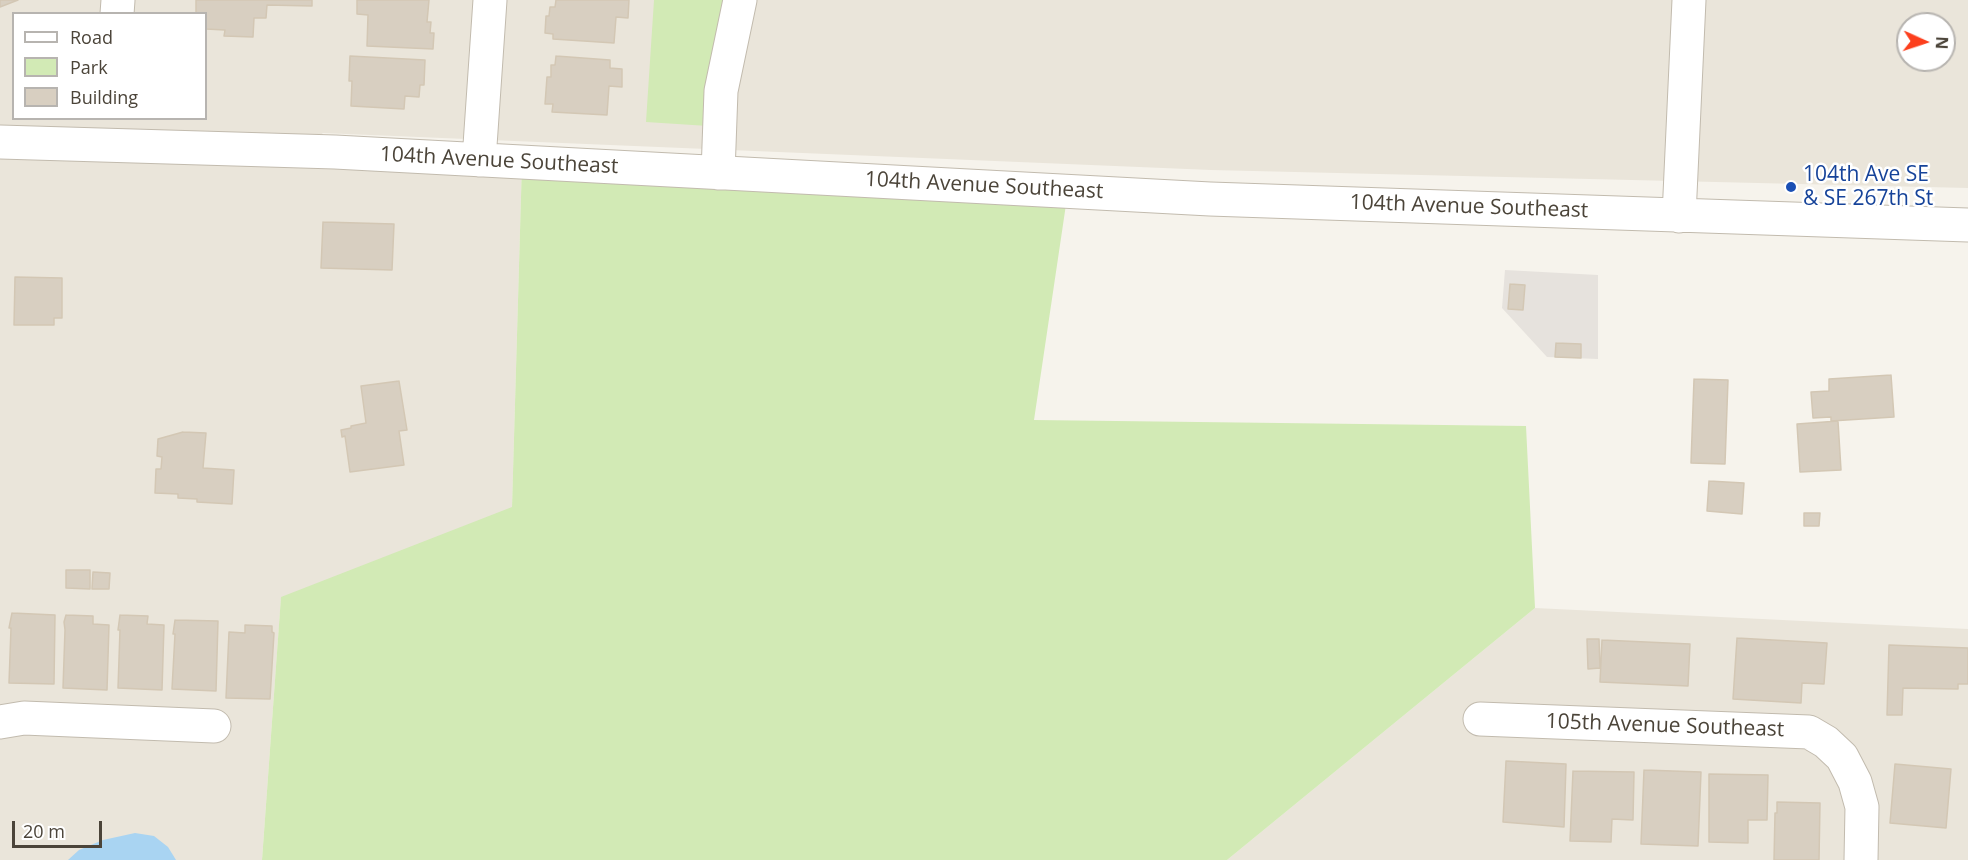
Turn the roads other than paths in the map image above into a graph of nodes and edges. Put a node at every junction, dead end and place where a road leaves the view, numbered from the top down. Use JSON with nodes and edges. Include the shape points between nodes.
{"nodes":[{"id":1,"x":490,"y":0,"type":"edge"},
{"id":2,"x":740,"y":0,"type":"edge"},
{"id":3,"x":1689,"y":0,"type":"edge"},
{"id":4,"x":111,"y":133,"type":"edge"},
{"id":5,"x":0,"y":142,"type":"edge"},
{"id":6,"x":479,"y":160,"type":"junction"},
{"id":7,"x":718,"y":173,"type":"junction"},
{"id":8,"x":1679,"y":216,"type":"junction"},
{"id":9,"x":1968,"y":225,"type":"edge"},
{"id":10,"x":1480,"y":719,"type":"dead end"},
{"id":11,"x":0,"y":722,"type":"edge"},
{"id":12,"x":214,"y":726,"type":"dead end"},
{"id":13,"x":1861,"y":860,"type":"edge"}],
"edges":[{"from":1,"to":6,"type":"street"},
{"from":2,"to":7,"type":"street","via":[[721,91]]},
{"from":3,"to":8,"type":"street"},
{"from":4,"to":5,"type":"street","name":"104th Avenue Southeast"},
{"from":4,"to":6,"type":"street","name":"104th Avenue Southeast"},
{"from":6,"to":7,"type":"street","name":"104th Avenue Southeast"},
{"from":7,"to":8,"type":"street","name":"104th Avenue Southeast"},
{"from":8,"to":9,"type":"street","name":"104th Avenue Southeast"},
{"from":10,"to":13,"type":"street","name":"105th Avenue Southeast","via":[[1809,732],[1842,757],[1855,782],[1862,807]]},
{"from":11,"to":12,"type":"street","via":[[24,718]]}]}
